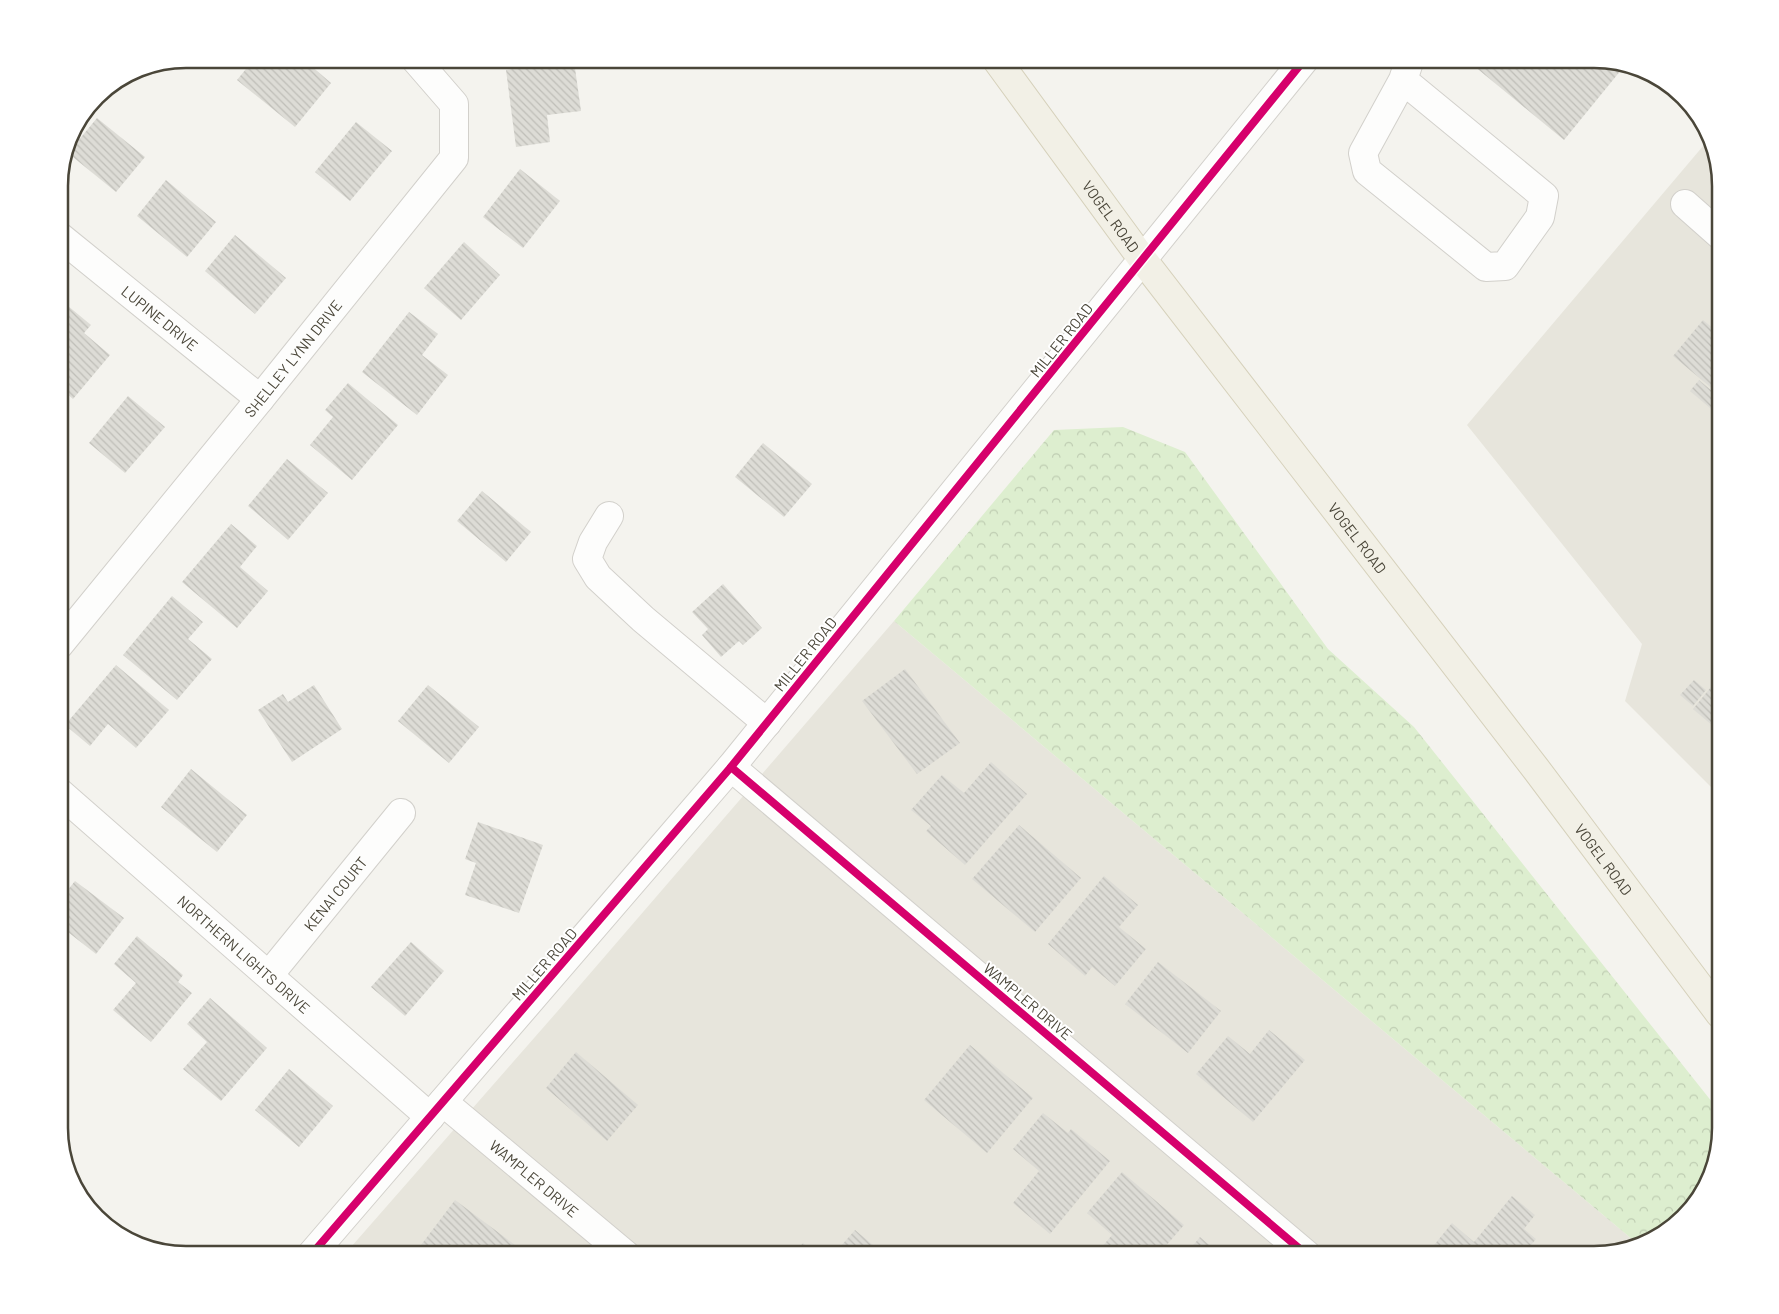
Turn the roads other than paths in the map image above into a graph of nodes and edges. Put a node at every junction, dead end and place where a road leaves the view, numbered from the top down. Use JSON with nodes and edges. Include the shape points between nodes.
{"nodes":[{"id":1,"x":422,"y":67,"type":"edge"},
{"id":2,"x":1002,"y":67,"type":"edge"},
{"id":3,"x":1300,"y":67,"type":"edge"},
{"id":4,"x":1407,"y":69,"type":"edge"},
{"id":5,"x":1686,"y":204,"type":"dead end"},
{"id":6,"x":1712,"y":228,"type":"edge"},
{"id":7,"x":68,"y":243,"type":"edge"},
{"id":8,"x":1144,"y":260,"type":"junction"},
{"id":9,"x":260,"y":399,"type":"junction"},
{"id":10,"x":609,"y":516,"type":"dead end"},
{"id":11,"x":68,"y":634,"type":"edge"},
{"id":12,"x":767,"y":722,"type":"junction"},
{"id":13,"x":731,"y":767,"type":"junction"},
{"id":14,"x":68,"y":800,"type":"edge"},
{"id":15,"x":401,"y":813,"type":"dead end"},
{"id":16,"x":269,"y":975,"type":"junction"},
{"id":17,"x":1712,"y":1003,"type":"edge"},
{"id":18,"x":437,"y":1109,"type":"junction"},
{"id":19,"x":319,"y":1246,"type":"edge"},
{"id":20,"x":614,"y":1246,"type":"edge"},
{"id":21,"x":1296,"y":1246,"type":"edge"}],
"edges":[{"from":1,"to":9,"type":"street","name":"SHELLEY LYNN DRIVE","via":[[454,104],[454,158]]},
{"from":2,"to":8,"type":"main road","name":"VOGEL ROAD"},
{"from":3,"to":8,"type":"street","name":"MILLER ROAD"},
{"from":4,"to":4,"type":"street","via":[[1363,153],[1367,171],[1486,267],[1505,266],[1540,216],[1544,196]]},
{"from":5,"to":6,"type":"street"},
{"from":7,"to":9,"type":"street","name":"LUPINE DRIVE"},
{"from":8,"to":12,"type":"street","name":"MILLER ROAD"},
{"from":8,"to":17,"type":"main road","name":"VOGEL ROAD","via":[[1530,761]]},
{"from":9,"to":11,"type":"street","name":"SHELLEY LYNN DRIVE"},
{"from":10,"to":12,"type":"street","via":[[587,559],[598,577],[643,619]]},
{"from":12,"to":13,"type":"street","name":"MILLER ROAD"},
{"from":13,"to":18,"type":"street","name":"MILLER ROAD"},
{"from":13,"to":21,"type":"street","name":"WAMPLER DRIVE"},
{"from":14,"to":16,"type":"street","name":"NORTHERN LIGHTS DRIVE"},
{"from":15,"to":16,"type":"street","name":"KENAI COURT"},
{"from":16,"to":18,"type":"street","name":"NORTHERN LIGHTS DRIVE"},
{"from":18,"to":19,"type":"street","name":"MILLER ROAD"},
{"from":18,"to":20,"type":"street","name":"WAMPLER DRIVE"}]}
